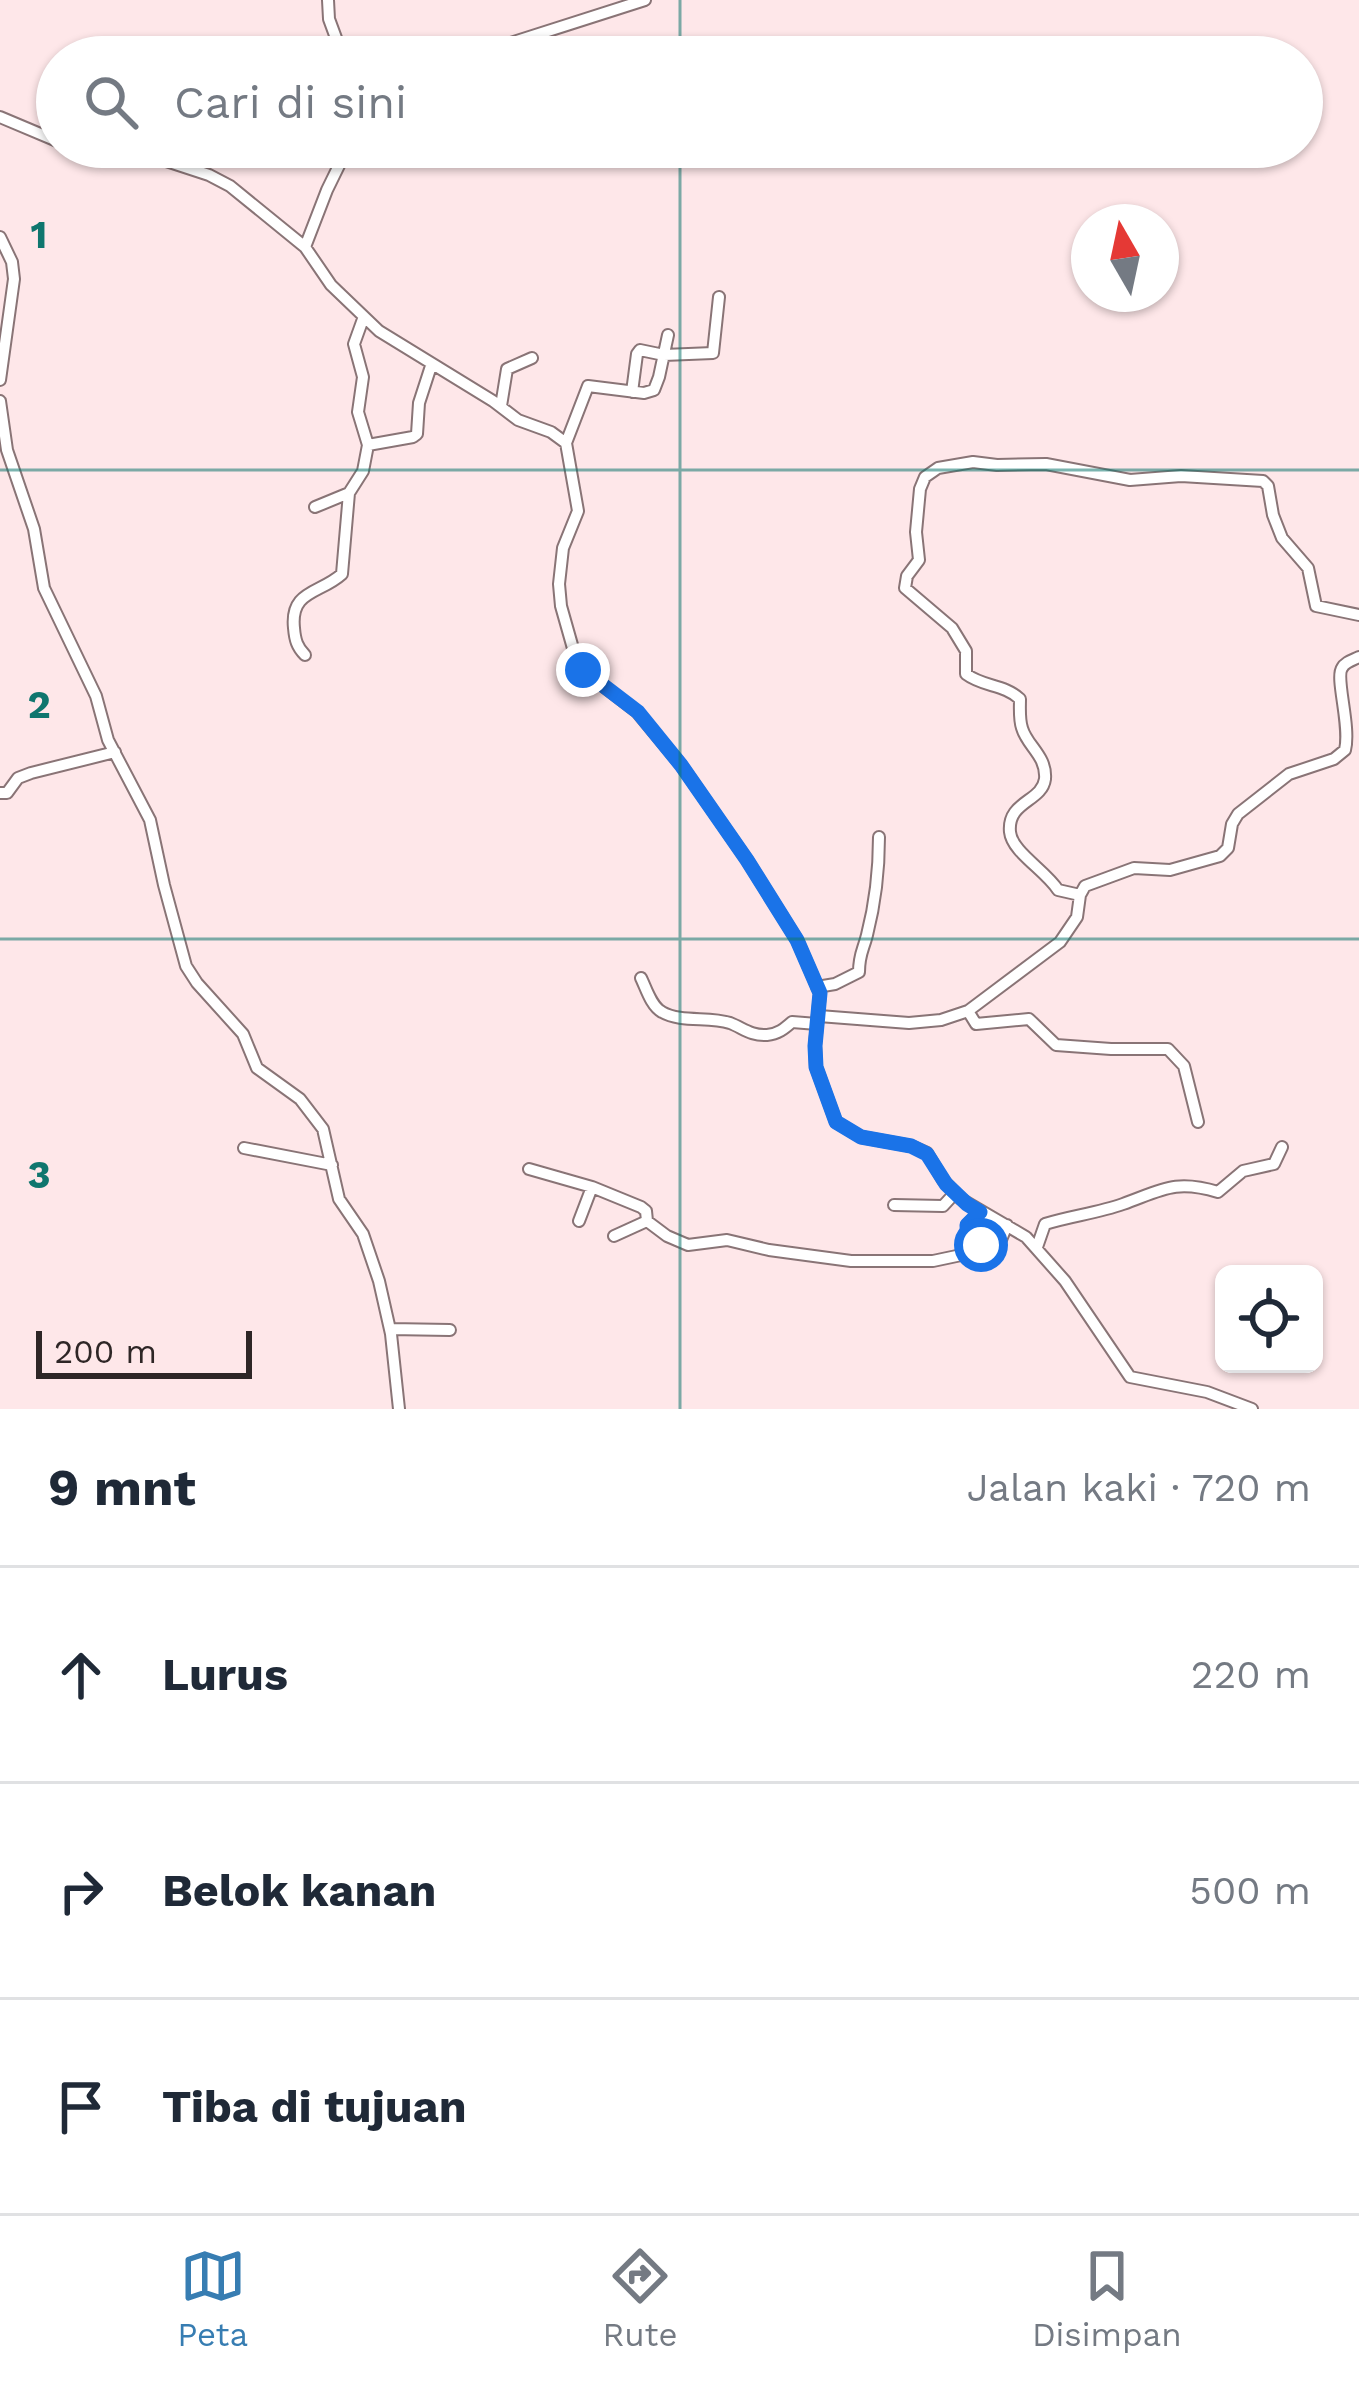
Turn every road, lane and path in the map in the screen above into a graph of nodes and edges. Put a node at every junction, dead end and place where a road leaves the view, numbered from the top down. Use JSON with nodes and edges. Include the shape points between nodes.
{"nodes":[{"id":1,"x":328,"y":0,"type":"edge"},
{"id":2,"x":645,"y":0,"type":"edge"},
{"id":3,"x":335,"y":36,"type":"edge"},
{"id":4,"x":533,"y":36,"type":"edge"},
{"id":5,"x":0,"y":116,"type":"edge"},
{"id":6,"x":36,"y":132,"type":"edge"},
{"id":7,"x":184,"y":168,"type":"edge"},
{"id":8,"x":338,"y":168,"type":"edge"},
{"id":9,"x":0,"y":237,"type":"edge"},
{"id":10,"x":305,"y":247,"type":"junction"},
{"id":11,"x":719,"y":297,"type":"dead end"},
{"id":12,"x":363,"y":319,"type":"junction"},
{"id":13,"x":668,"y":335,"type":"dead end"},
{"id":14,"x":664,"y":355,"type":"junction"},
{"id":15,"x":532,"y":358,"type":"dead end"},
{"id":16,"x":431,"y":366,"type":"junction"},
{"id":17,"x":0,"y":380,"type":"edge"},
{"id":18,"x":632,"y":392,"type":"junction"},
{"id":19,"x":0,"y":401,"type":"edge"},
{"id":20,"x":501,"y":406,"type":"junction"},
{"id":21,"x":566,"y":443,"type":"junction"},
{"id":22,"x":368,"y":445,"type":"junction"},
{"id":23,"x":349,"y":493,"type":"junction"},
{"id":24,"x":314,"y":506,"type":"dead end"},
{"id":25,"x":1359,"y":615,"type":"edge"},
{"id":26,"x":304,"y":655,"type":"dead end"},
{"id":27,"x":1359,"y":657,"type":"edge"},
{"id":28,"x":115,"y":752,"type":"junction"},
{"id":29,"x":0,"y":793,"type":"edge"},
{"id":30,"x":879,"y":838,"type":"dead end"},
{"id":31,"x":1080,"y":895,"type":"junction"},
{"id":32,"x":640,"y":978,"type":"dead end"},
{"id":33,"x":818,"y":987,"type":"junction"},
{"id":34,"x":968,"y":1011,"type":"junction"},
{"id":35,"x":818,"y":1020,"type":"junction"},
{"id":36,"x":1198,"y":1122,"type":"dead end"},
{"id":37,"x":1282,"y":1147,"type":"dead end"},
{"id":38,"x":244,"y":1148,"type":"dead end"},
{"id":39,"x":332,"y":1165,"type":"junction"},
{"id":40,"x":529,"y":1169,"type":"dead end"},
{"id":41,"x":592,"y":1187,"type":"junction"},
{"id":42,"x":955,"y":1193,"type":"junction"},
{"id":43,"x":895,"y":1205,"type":"dead end"},
{"id":44,"x":980,"y":1212,"type":"junction"},
{"id":45,"x":579,"y":1221,"type":"dead end"},
{"id":46,"x":646,"y":1221,"type":"junction"},
{"id":47,"x":1007,"y":1225,"type":"junction"},
{"id":48,"x":614,"y":1236,"type":"dead end"},
{"id":49,"x":1037,"y":1247,"type":"junction"},
{"id":50,"x":968,"y":1253,"type":"junction"},
{"id":51,"x":390,"y":1329,"type":"junction"},
{"id":52,"x":450,"y":1330,"type":"dead end"},
{"id":53,"x":399,"y":1409,"type":"edge"},
{"id":54,"x":1252,"y":1409,"type":"edge"}],
"edges":[{"from":1,"to":3,"type":"street"},
{"from":2,"to":4,"type":"street"},
{"from":5,"to":6,"type":"street"},
{"from":7,"to":10,"type":"street","via":[[240,193]]},
{"from":8,"to":10,"type":"street"},
{"from":9,"to":17,"type":"street","via":[[14,268]]},
{"from":10,"to":12,"type":"street"},
{"from":11,"to":14,"type":"street","via":[[713,353]]},
{"from":12,"to":16,"type":"street"},
{"from":12,"to":22,"type":"street","via":[[353,344]]},
{"from":13,"to":14,"type":"street"},
{"from":14,"to":18,"type":"street","via":[[653,390]]},
{"from":14,"to":18,"type":"street","via":[[639,352]]},
{"from":15,"to":20,"type":"street","via":[[506,372]]},
{"from":16,"to":20,"type":"street"},
{"from":16,"to":22,"type":"street","via":[[417,434]]},
{"from":18,"to":21,"type":"street","via":[[587,386]]},
{"from":19,"to":28,"type":"street","via":[[44,588]]},
{"from":20,"to":21,"type":"street"},
{"from":21,"to":33,"type":"street","via":[[578,511],[563,548],[559,593],[578,663],[638,712],[691,778],[785,919]]},
{"from":22,"to":23,"type":"street"},
{"from":23,"to":24,"type":"street"},
{"from":23,"to":26,"type":"street","via":[[342,574],[294,611]]},
{"from":25,"to":31,"type":"street","via":[[1314,603],[1308,568],[1282,538],[1263,481],[1130,480],[1063,466],[973,462],[925,477],[919,560],[905,588],[952,628],[966,651],[966,674],[1020,699],[1022,727],[1045,779],[1010,820],[1011,841],[1061,892]]},
{"from":27,"to":31,"type":"street","via":[[1339,674],[1348,728],[1341,755],[1289,774],[1238,814],[1220,856],[1169,870],[1124,870]]},
{"from":28,"to":29,"type":"street","via":[[31,772]]},
{"from":28,"to":39,"type":"street","via":[[151,822],[186,966],[243,1034],[257,1069],[313,1112]]},
{"from":30,"to":33,"type":"street","via":[[859,972]]},
{"from":31,"to":34,"type":"street","via":[[1060,942]]},
{"from":32,"to":35,"type":"street","via":[[662,1012],[760,1036]]},
{"from":33,"to":35,"type":"street"},
{"from":34,"to":35,"type":"street","via":[[909,1023]]},
{"from":34,"to":36,"type":"street","via":[[976,1024],[1029,1018],[1057,1045],[1168,1048],[1184,1066]]},
{"from":35,"to":42,"type":"street","via":[[816,1067],[836,1122],[861,1137],[923,1151]]},
{"from":37,"to":49,"type":"street","via":[[1274,1164],[1243,1171],[1218,1192],[1162,1188],[1045,1224]]},
{"from":38,"to":39,"type":"street"},
{"from":39,"to":51,"type":"street","via":[[339,1198],[367,1244]]},
{"from":40,"to":41,"type":"street"},
{"from":41,"to":45,"type":"street"},
{"from":41,"to":46,"type":"street","via":[[644,1209]]},
{"from":42,"to":43,"type":"street","via":[[943,1206]]},
{"from":42,"to":44,"type":"street"},
{"from":44,"to":47,"type":"street"},
{"from":44,"to":50,"type":"street","via":[[967,1225]]},
{"from":46,"to":48,"type":"street"},
{"from":46,"to":50,"type":"street","via":[[688,1245],[727,1240],[891,1263]]},
{"from":47,"to":49,"type":"street"},
{"from":47,"to":50,"type":"street","via":[[1000,1242]]},
{"from":49,"to":54,"type":"street","via":[[1130,1377]]},
{"from":51,"to":52,"type":"street"},
{"from":51,"to":53,"type":"street"}]}
